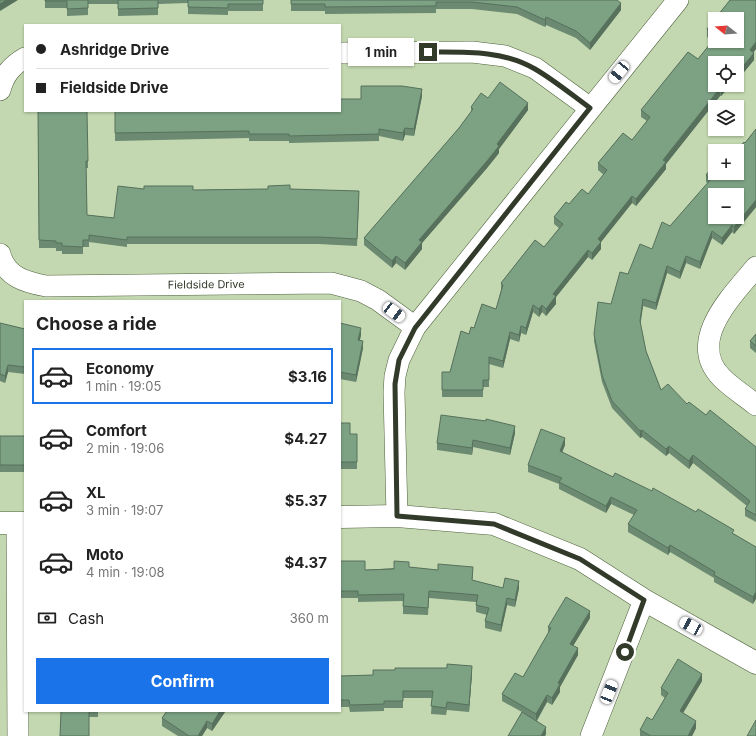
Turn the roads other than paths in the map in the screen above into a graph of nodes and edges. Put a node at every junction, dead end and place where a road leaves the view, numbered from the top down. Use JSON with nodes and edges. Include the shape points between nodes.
{"nodes":[{"id":1,"x":678,"y":0,"type":"edge"},
{"id":2,"x":341,"y":53,"type":"edge"},
{"id":3,"x":24,"y":58,"type":"edge"},
{"id":4,"x":0,"y":90,"type":"edge"},
{"id":5,"x":590,"y":108,"type":"junction"},
{"id":6,"x":0,"y":254,"type":"edge"},
{"id":7,"x":756,"y":267,"type":"edge"},
{"id":8,"x":415,"y":328,"type":"junction"},
{"id":9,"x":756,"y":405,"type":"edge"},
{"id":10,"x":397,"y":516,"type":"junction"},
{"id":11,"x":341,"y":517,"type":"edge"},
{"id":12,"x":14,"y":523,"type":"edge"},
{"id":13,"x":644,"y":600,"type":"junction"},
{"id":14,"x":756,"y":663,"type":"edge"},
{"id":15,"x":18,"y":736,"type":"edge"},
{"id":16,"x":591,"y":736,"type":"edge"}],
"edges":[{"from":1,"to":5,"type":"street"},
{"from":2,"to":5,"type":"street","via":[[472,52],[505,56],[535,68]]},
{"from":3,"to":4,"type":"street","via":[[15,63],[4,76]]},
{"from":5,"to":8,"type":"street"},
{"from":6,"to":8,"type":"street","name":"Fieldside Drive","via":[[3,264],[12,274],[26,282],[46,286],[332,283],[361,291],[378,300]]},
{"from":7,"to":9,"type":"street","via":[[713,324],[708,345],[712,362],[722,377]]},
{"from":8,"to":10,"type":"street","via":[[399,360],[395,376]]},
{"from":10,"to":11,"type":"street"},
{"from":10,"to":13,"type":"street","via":[[494,524],[580,559]]},
{"from":12,"to":15,"type":"street"},
{"from":13,"to":14,"type":"street"},
{"from":13,"to":16,"type":"street"}]}
